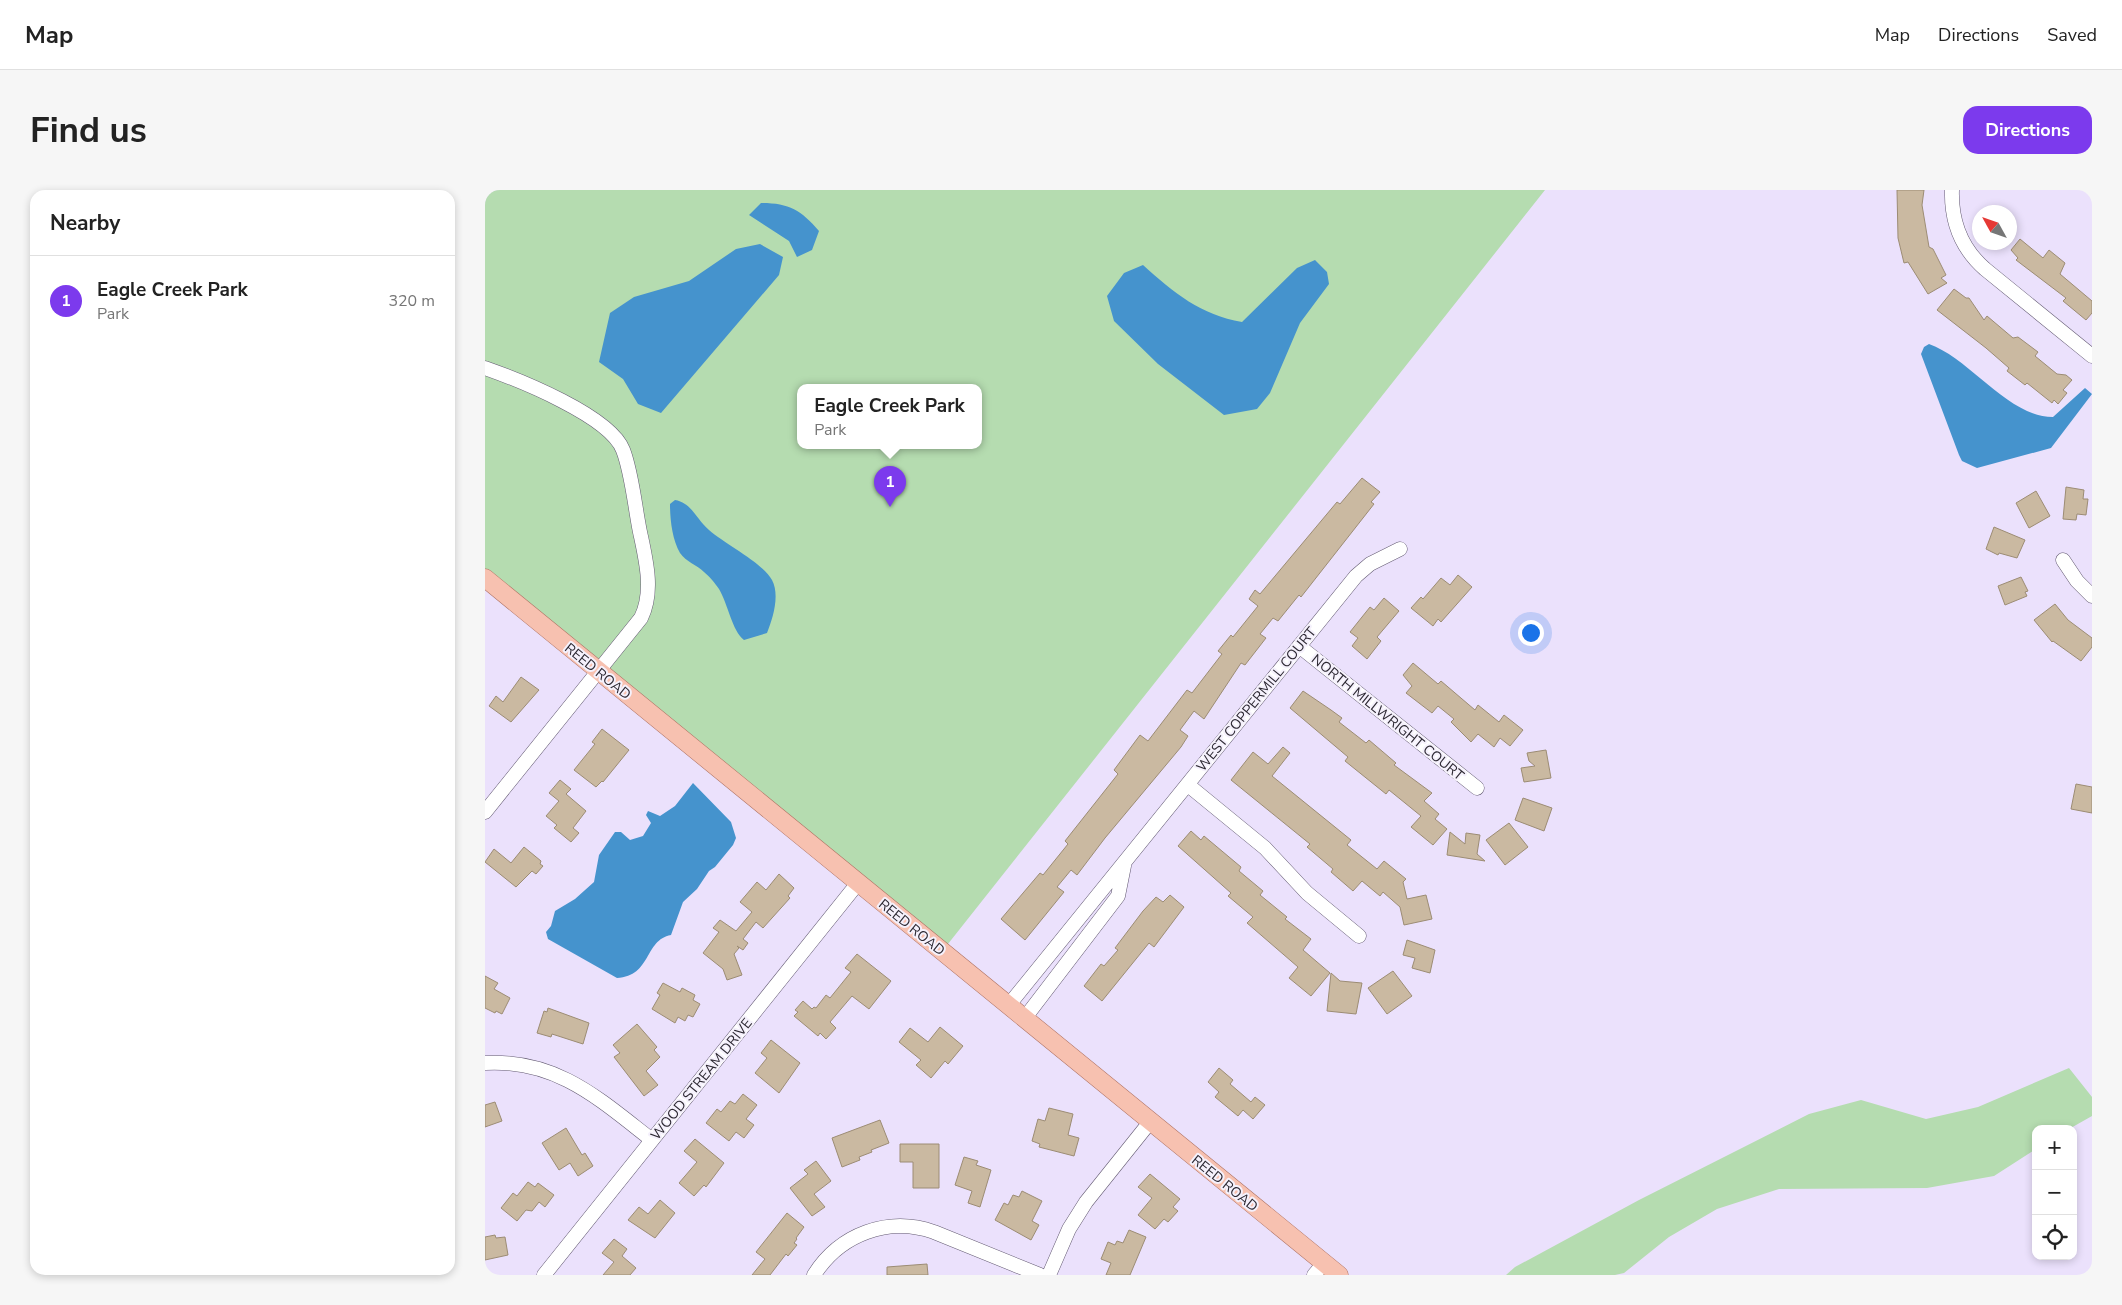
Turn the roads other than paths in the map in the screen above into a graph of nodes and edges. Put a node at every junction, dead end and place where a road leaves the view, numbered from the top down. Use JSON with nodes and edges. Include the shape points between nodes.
{"nodes":[{"id":1,"x":1952,"y":190,"type":"edge"},
{"id":2,"x":2092,"y":356,"type":"edge"},
{"id":3,"x":485,"y":368,"type":"edge"},
{"id":4,"x":1400,"y":549,"type":"dead end"},
{"id":5,"x":2063,"y":560,"type":"dead end"},
{"id":6,"x":485,"y":578,"type":"edge"},
{"id":7,"x":2092,"y":596,"type":"edge"},
{"id":8,"x":1299,"y":646,"type":"junction"},
{"id":9,"x":599,"y":672,"type":"junction"},
{"id":10,"x":1188,"y":785,"type":"junction"},
{"id":11,"x":1477,"y":788,"type":"dead end"},
{"id":12,"x":485,"y":812,"type":"edge"},
{"id":13,"x":1125,"y":863,"type":"junction"},
{"id":14,"x":858,"y":883,"type":"junction"},
{"id":15,"x":1359,"y":936,"type":"dead end"},
{"id":16,"x":1008,"y":1006,"type":"junction"},
{"id":17,"x":1024,"y":1019,"type":"junction"},
{"id":18,"x":485,"y":1063,"type":"edge"},
{"id":19,"x":1150,"y":1122,"type":"junction"},
{"id":20,"x":652,"y":1140,"type":"junction"},
{"id":21,"x":1319,"y":1269,"type":"edge"},
{"id":22,"x":544,"y":1275,"type":"edge"},
{"id":23,"x":814,"y":1275,"type":"edge"},
{"id":24,"x":1039,"y":1275,"type":"edge"},
{"id":25,"x":1049,"y":1275,"type":"edge"},
{"id":26,"x":1339,"y":1275,"type":"edge"}],
"edges":[{"from":1,"to":2,"type":"street","via":[[1955,222],[1972,256]]},
{"from":3,"to":9,"type":"street","via":[[551,394],[610,433],[623,449],[649,592],[641,618]]},
{"from":4,"to":8,"type":"street","name":"WEST COPPERMILL COURT","via":[[1370,564],[1356,576]]},
{"from":5,"to":7,"type":"street"},
{"from":6,"to":9,"type":"main road","name":"REED ROAD"},
{"from":8,"to":10,"type":"street","name":"WEST COPPERMILL COURT"},
{"from":8,"to":11,"type":"street","name":"NORTH MILLWRIGHT COURT"},
{"from":9,"to":12,"type":"street"},
{"from":9,"to":14,"type":"main road","name":"REED ROAD"},
{"from":10,"to":13,"type":"street","name":"WEST COPPERMILL COURT"},
{"from":10,"to":15,"type":"street","via":[[1265,848],[1307,893]]},
{"from":13,"to":16,"type":"street","name":"WEST COPPERMILL COURT"},
{"from":13,"to":17,"type":"street","name":"WEST COPPERMILL COURT","via":[[1118,896]]},
{"from":14,"to":16,"type":"main road","name":"REED ROAD"},
{"from":14,"to":20,"type":"street","name":"WOOD STREAM DRIVE"},
{"from":16,"to":17,"type":"main road","name":"REED ROAD"},
{"from":17,"to":19,"type":"main road","name":"REED ROAD"},
{"from":18,"to":20,"type":"street","via":[[518,1064],[561,1076],[589,1092]]},
{"from":19,"to":21,"type":"main road","name":"REED ROAD"},
{"from":19,"to":25,"type":"street","via":[[1086,1202],[1069,1229]]},
{"from":20,"to":22,"type":"street","name":"WOOD STREAM DRIVE"},
{"from":21,"to":26,"type":"main road","name":"REED ROAD"},
{"from":23,"to":24,"type":"street","via":[[834,1250],[855,1236],[897,1226],[934,1232]]}]}
